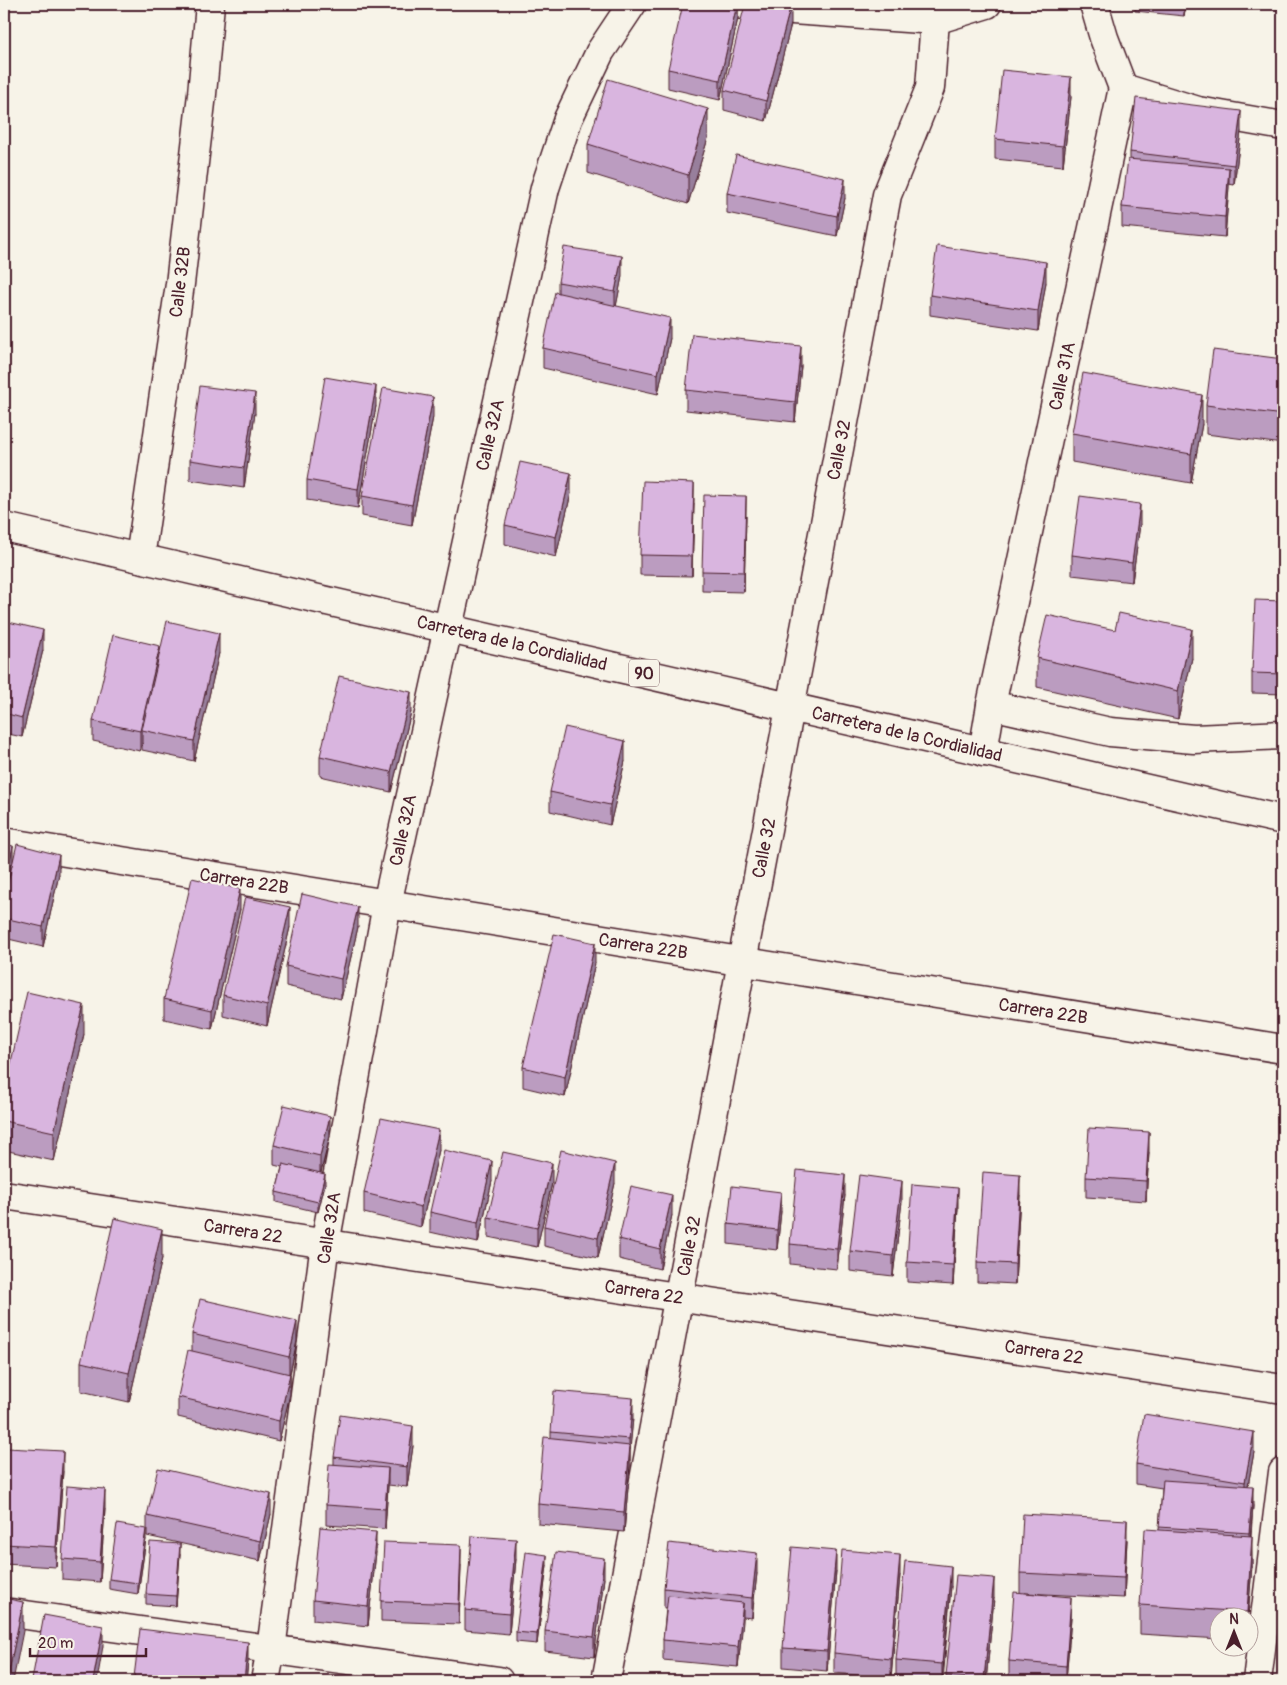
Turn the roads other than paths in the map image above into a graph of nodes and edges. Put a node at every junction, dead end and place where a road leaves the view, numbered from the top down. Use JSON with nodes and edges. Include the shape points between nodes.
{"nodes":[{"id":1,"x":210,"y":4,"type":"edge"},
{"id":2,"x":632,"y":4,"type":"edge"},
{"id":3,"x":735,"y":4,"type":"edge"},
{"id":4,"x":987,"y":4,"type":"edge"},
{"id":5,"x":1094,"y":4,"type":"edge"},
{"id":6,"x":935,"y":20,"type":"junction"},
{"id":7,"x":1123,"y":88,"type":"junction"},
{"id":8,"x":1283,"y":126,"type":"edge"},
{"id":9,"x":4,"y":527,"type":"edge"},
{"id":10,"x":140,"y":558,"type":"junction"},
{"id":11,"x":447,"y":628,"type":"junction"},
{"id":12,"x":991,"y":705,"type":"junction"},
{"id":13,"x":790,"y":707,"type":"junction"},
{"id":14,"x":1283,"y":736,"type":"edge"},
{"id":15,"x":983,"y":752,"type":"junction"},
{"id":16,"x":1283,"y":820,"type":"edge"},
{"id":17,"x":4,"y":842,"type":"edge"},
{"id":18,"x":387,"y":904,"type":"junction"},
{"id":19,"x":742,"y":962,"type":"junction"},
{"id":20,"x":1283,"y":1049,"type":"edge"},
{"id":21,"x":4,"y":1195,"type":"edge"},
{"id":22,"x":325,"y":1244,"type":"junction"},
{"id":23,"x":679,"y":1297,"type":"junction"},
{"id":24,"x":1283,"y":1389,"type":"edge"},
{"id":25,"x":1283,"y":1472,"type":"edge"},
{"id":26,"x":4,"y":1612,"type":"edge"},
{"id":27,"x":271,"y":1650,"type":"junction"},
{"id":28,"x":265,"y":1681,"type":"edge"},
{"id":29,"x":499,"y":1681,"type":"edge"},
{"id":30,"x":606,"y":1681,"type":"edge"},
{"id":31,"x":1257,"y":1681,"type":"edge"}],
"edges":[{"from":1,"to":10,"type":"main road","name":"Calle 32B","via":[[180,284]]},
{"from":2,"to":11,"type":"main road","name":"Calle 32A","via":[[600,52],[572,110],[545,188]]},
{"from":3,"to":6,"type":"main road"},
{"from":4,"to":6,"type":"main road"},
{"from":5,"to":7,"type":"main road"},
{"from":6,"to":13,"type":"main road","name":"Calle 32","via":[[930,88],[887,195]]},
{"from":7,"to":8,"type":"main road","via":[[1198,111]]},
{"from":7,"to":12,"type":"main road","name":"Calle 31A"},
{"from":9,"to":10,"type":"main road","name":"Carretera de la Cordialidad","number":"90"},
{"from":10,"to":11,"type":"main road","name":"Carretera de la Cordialidad","number":"90"},
{"from":11,"to":13,"type":"main road","name":"Carretera de la Cordialidad","number":"90"},
{"from":11,"to":18,"type":"main road","name":"Calle 32A"},
{"from":12,"to":14,"type":"main road","via":[[1110,732],[1194,739]]},
{"from":12,"to":15,"type":"main road","name":"Calle 31A"},
{"from":13,"to":15,"type":"main road","name":"Carretera de la Cordialidad","number":"90"},
{"from":13,"to":19,"type":"main road","name":"Calle 32"},
{"from":15,"to":16,"type":"main road","name":"Carretera de la Cordialidad","number":"90"},
{"from":17,"to":18,"type":"main road","name":"Carrera 22B"},
{"from":18,"to":19,"type":"main road","name":"Carrera 22B"},
{"from":18,"to":22,"type":"main road","name":"Calle 32A"},
{"from":19,"to":20,"type":"main road","name":"Carrera 22B"},
{"from":19,"to":23,"type":"main road","name":"Calle 32"},
{"from":21,"to":22,"type":"main road","name":"Carrera 22"},
{"from":22,"to":23,"type":"main road","name":"Carrera 22"},
{"from":22,"to":27,"type":"main road","name":"Calle 32A"},
{"from":23,"to":24,"type":"main road","name":"Carrera 22"},
{"from":23,"to":30,"type":"main road","name":"Calle 32"},
{"from":25,"to":31,"type":"main road"},
{"from":26,"to":27,"type":"main road"},
{"from":27,"to":28,"type":"main road","name":"Calle 32A"},
{"from":27,"to":29,"type":"main road"}]}
